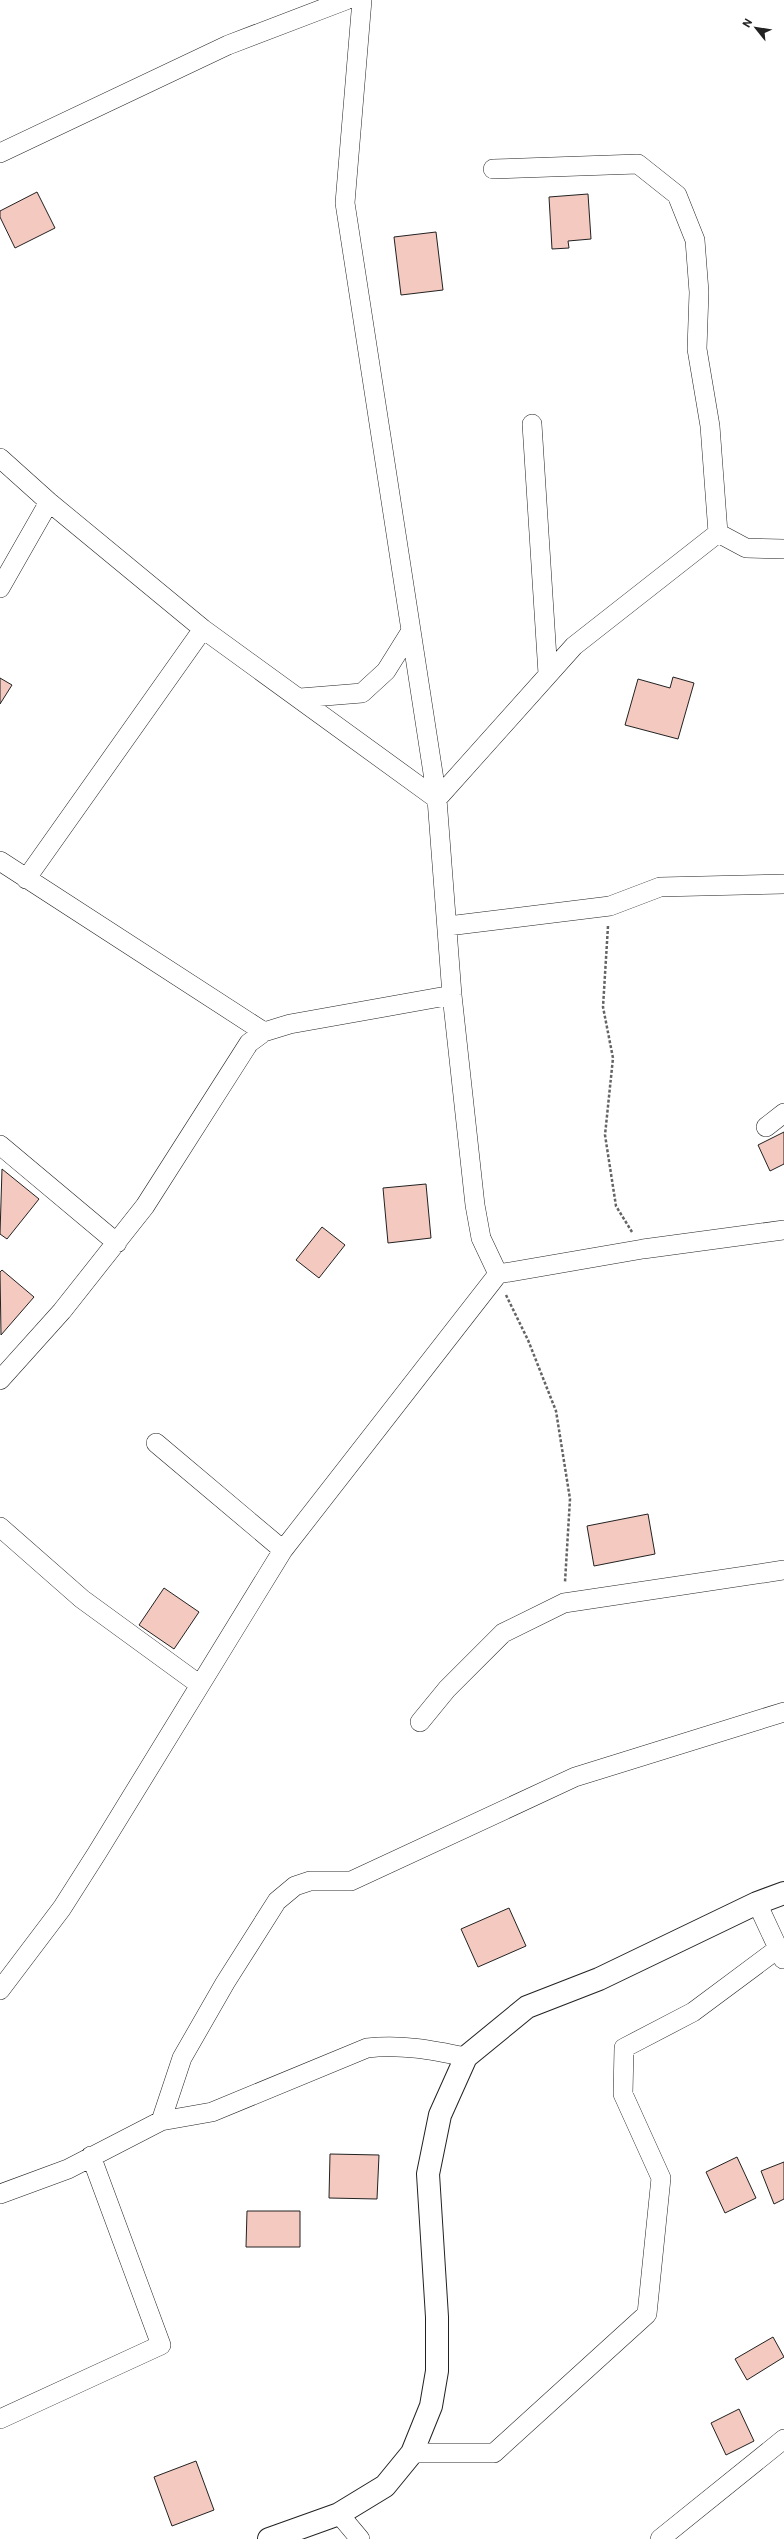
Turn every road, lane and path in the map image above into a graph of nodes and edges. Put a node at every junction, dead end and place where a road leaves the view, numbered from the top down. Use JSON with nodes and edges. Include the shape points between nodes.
{"nodes":[{"id":1,"x":346,"y":0,"type":"edge"},
{"id":2,"x":362,"y":0,"type":"edge"},
{"id":3,"x":0,"y":153,"type":"edge"},
{"id":4,"x":493,"y":169,"type":"dead end"},
{"id":5,"x":532,"y":424,"type":"dead end"},
{"id":6,"x":0,"y":458,"type":"edge"},
{"id":7,"x":50,"y":502,"type":"junction"},
{"id":8,"x":718,"y":533,"type":"junction"},
{"id":9,"x":784,"y":550,"type":"edge"},
{"id":10,"x":0,"y":588,"type":"edge"},
{"id":11,"x":203,"y":630,"type":"junction"},
{"id":12,"x":411,"y":631,"type":"junction"},
{"id":13,"x":548,"y":674,"type":"junction"},
{"id":14,"x":300,"y":698,"type":"junction"},
{"id":15,"x":437,"y":799,"type":"junction"},
{"id":16,"x":0,"y":861,"type":"edge"},
{"id":17,"x":26,"y":879,"type":"junction"},
{"id":18,"x":784,"y":884,"type":"edge"},
{"id":19,"x":610,"y":906,"type":"junction"},
{"id":20,"x":448,"y":926,"type":"junction"},
{"id":21,"x":452,"y":995,"type":"junction"},
{"id":22,"x":264,"y":1032,"type":"junction"},
{"id":23,"x":784,"y":1113,"type":"edge"},
{"id":24,"x":766,"y":1127,"type":"dead end"},
{"id":25,"x":0,"y":1145,"type":"edge"},
{"id":26,"x":784,"y":1230,"type":"edge"},
{"id":27,"x":117,"y":1243,"type":"junction"},
{"id":28,"x":643,"y":1249,"type":"junction"},
{"id":29,"x":498,"y":1274,"type":"junction"},
{"id":30,"x":0,"y":1380,"type":"edge"},
{"id":31,"x":156,"y":1443,"type":"dead end"},
{"id":32,"x":0,"y":1527,"type":"edge"},
{"id":33,"x":283,"y":1550,"type":"junction"},
{"id":34,"x":784,"y":1570,"type":"edge"},
{"id":35,"x":564,"y":1603,"type":"junction"},
{"id":36,"x":200,"y":1685,"type":"junction"},
{"id":37,"x":784,"y":1712,"type":"edge"},
{"id":38,"x":420,"y":1722,"type":"dead end"},
{"id":39,"x":784,"y":1893,"type":"edge"},
{"id":40,"x":757,"y":1903,"type":"junction"},
{"id":41,"x":781,"y":1954,"type":"edge"},
{"id":42,"x":0,"y":1990,"type":"edge"},
{"id":43,"x":466,"y":2057,"type":"junction"},
{"id":44,"x":161,"y":2121,"type":"junction"},
{"id":45,"x":91,"y":2156,"type":"junction"},
{"id":46,"x":0,"y":2194,"type":"edge"},
{"id":47,"x":0,"y":2419,"type":"edge"},
{"id":48,"x":784,"y":2439,"type":"edge"},
{"id":49,"x":412,"y":2453,"type":"junction"},
{"id":50,"x":339,"y":2514,"type":"junction"},
{"id":51,"x":269,"y":2539,"type":"edge"},
{"id":52,"x":360,"y":2539,"type":"edge"},
{"id":53,"x":660,"y":2539,"type":"edge"}],
"edges":[{"from":1,"to":3,"type":"street","via":[[228,45]]},
{"from":2,"to":12,"type":"street","via":[[345,203]]},
{"from":4,"to":8,"type":"street","via":[[638,164],[677,195],[695,240],[699,292],[697,349],[710,426]]},
{"from":5,"to":13,"type":"street"},
{"from":6,"to":7,"type":"street"},
{"from":7,"to":10,"type":"street"},
{"from":7,"to":11,"type":"street"},
{"from":8,"to":9,"type":"street","via":[[746,548]]},
{"from":8,"to":13,"type":"street","via":[[574,646]]},
{"from":11,"to":14,"type":"street"},
{"from":11,"to":17,"type":"street"},
{"from":12,"to":14,"type":"street","via":[[386,671],[362,693]]},
{"from":12,"to":15,"type":"street"},
{"from":13,"to":15,"type":"street"},
{"from":14,"to":15,"type":"street"},
{"from":15,"to":20,"type":"street"},
{"from":16,"to":17,"type":"street"},
{"from":17,"to":22,"type":"street"},
{"from":18,"to":19,"type":"street","via":[[660,887]]},
{"from":19,"to":20,"type":"street"},
{"from":19,"to":28,"type":"path","via":[[603,1007],[613,1058],[605,1135],[616,1206]]},
{"from":20,"to":21,"type":"street"},
{"from":21,"to":22,"type":"street","via":[[290,1024]]},
{"from":21,"to":29,"type":"street","via":[[475,1205],[481,1238]]},
{"from":22,"to":27,"type":"street","via":[[249,1043],[145,1206]]},
{"from":23,"to":24,"type":"street"},
{"from":25,"to":27,"type":"street"},
{"from":26,"to":28,"type":"street"},
{"from":27,"to":30,"type":"street","via":[[62,1311]]},
{"from":28,"to":29,"type":"street"},
{"from":29,"to":33,"type":"street"},
{"from":29,"to":35,"type":"path","via":[[528,1340],[556,1412],[570,1499]]},
{"from":31,"to":33,"type":"street"},
{"from":32,"to":36,"type":"street","via":[[82,1599]]},
{"from":33,"to":36,"type":"street"},
{"from":34,"to":35,"type":"street"},
{"from":35,"to":38,"type":"street","via":[[503,1633],[446,1689]]},
{"from":36,"to":42,"type":"street","via":[[94,1860],[62,1908]]},
{"from":37,"to":44,"type":"street","via":[[575,1777],[351,1881],[310,1881],[295,1886],[277,1901],[182,2058]]},
{"from":39,"to":40,"type":"main road"},
{"from":40,"to":41,"type":"street"},
{"from":40,"to":43,"type":"main road","via":[[599,1979],[527,2007]]},
{"from":41,"to":49,"type":"street","via":[[693,2012],[624,2048],[623,2094],[661,2178],[647,2314],[494,2453]]},
{"from":43,"to":44,"type":"street","via":[[418,2047],[391,2045],[367,2048],[212,2112]]},
{"from":43,"to":49,"type":"main road","via":[[440,2115],[428,2174],[437,2317],[437,2371],[431,2406]]},
{"from":44,"to":45,"type":"street"},
{"from":45,"to":46,"type":"street","via":[[68,2169]]},
{"from":45,"to":47,"type":"street","via":[[162,2345]]},
{"from":48,"to":53,"type":"street"},
{"from":49,"to":50,"type":"main road","via":[[385,2486]]},
{"from":50,"to":51,"type":"main road"},
{"from":50,"to":52,"type":"street"}]}
